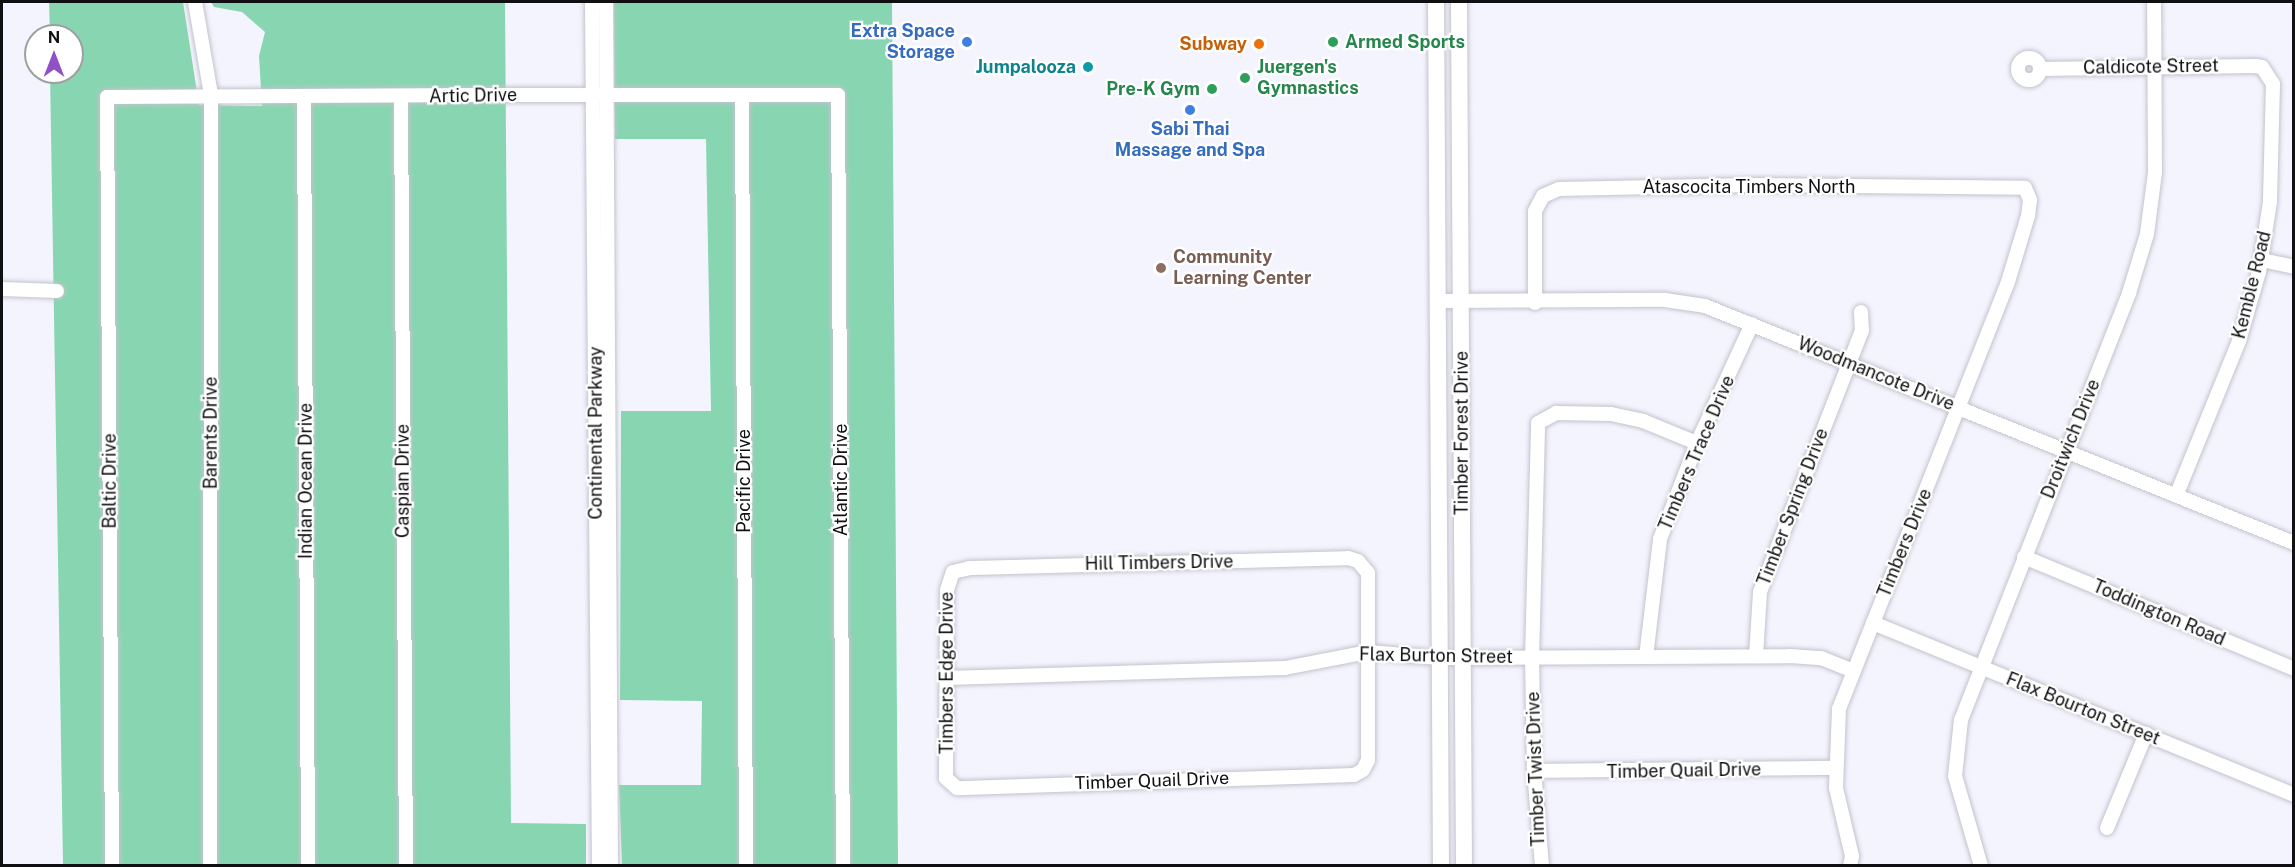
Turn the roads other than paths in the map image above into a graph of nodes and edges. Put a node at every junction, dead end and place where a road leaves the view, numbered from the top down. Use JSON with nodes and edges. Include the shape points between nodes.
{"nodes":[{"id":1,"x":195,"y":2,"type":"edge"},
{"id":2,"x":592,"y":2,"type":"edge"},
{"id":3,"x":606,"y":2,"type":"edge"},
{"id":4,"x":2154,"y":2,"type":"edge"},
{"id":5,"x":1436,"y":9,"type":"edge"},
{"id":6,"x":1460,"y":9,"type":"edge"},
{"id":7,"x":2154,"y":67,"type":"junction"},
{"id":8,"x":2262,"y":67,"type":"joint"},
{"id":9,"x":2040,"y":69,"type":"dead end"},
{"id":10,"x":838,"y":94,"type":"joint"},
{"id":11,"x":211,"y":95,"type":"junction"},
{"id":12,"x":601,"y":95,"type":"junction"},
{"id":13,"x":304,"y":96,"type":"junction"},
{"id":14,"x":742,"y":96,"type":"junction"},
{"id":15,"x":107,"y":97,"type":"joint"},
{"id":16,"x":401,"y":97,"type":"junction"},
{"id":17,"x":1460,"y":110,"type":"junction"},
{"id":18,"x":1437,"y":111,"type":"junction"},
{"id":19,"x":2025,"y":228,"type":"joint"},
{"id":20,"x":2262,"y":260,"type":"junction"},
{"id":21,"x":2294,"y":267,"type":"edge"},
{"id":22,"x":2,"y":289,"type":"edge"},
{"id":23,"x":57,"y":291,"type":"dead end"},
{"id":24,"x":1439,"y":301,"type":"junction"},
{"id":25,"x":1462,"y":301,"type":"junction"},
{"id":26,"x":1535,"y":303,"type":"junction"},
{"id":27,"x":1861,"y":312,"type":"dead end"},
{"id":28,"x":1752,"y":324,"type":"junction"},
{"id":29,"x":1850,"y":363,"type":"junction"},
{"id":30,"x":1959,"y":407,"type":"junction"},
{"id":31,"x":1696,"y":443,"type":"junction"},
{"id":32,"x":2066,"y":450,"type":"junction"},
{"id":33,"x":1462,"y":488,"type":"junction"},
{"id":34,"x":1439,"y":489,"type":"junction"},
{"id":35,"x":2176,"y":496,"type":"junction"},
{"id":36,"x":2294,"y":543,"type":"edge"},
{"id":37,"x":2024,"y":557,"type":"junction"},
{"id":38,"x":953,"y":572,"type":"joint"},
{"id":39,"x":1873,"y":623,"type":"junction"},
{"id":40,"x":1368,"y":652,"type":"junction"},
{"id":41,"x":1756,"y":656,"type":"junction"},
{"id":42,"x":1646,"y":657,"type":"junction"},
{"id":43,"x":1440,"y":658,"type":"junction"},
{"id":44,"x":1463,"y":658,"type":"junction"},
{"id":45,"x":1532,"y":658,"type":"junction"},
{"id":46,"x":1979,"y":666,"type":"junction"},
{"id":47,"x":2294,"y":669,"type":"edge"},
{"id":48,"x":1853,"y":670,"type":"junction"},
{"id":49,"x":946,"y":678,"type":"junction"},
{"id":50,"x":2146,"y":734,"type":"junction"},
{"id":51,"x":1834,"y":768,"type":"junction"},
{"id":52,"x":1534,"y":771,"type":"junction"},
{"id":53,"x":946,"y":776,"type":"joint"},
{"id":54,"x":2294,"y":795,"type":"edge"},
{"id":55,"x":2107,"y":828,"type":"dead end"},
{"id":56,"x":112,"y":866,"type":"edge"},
{"id":57,"x":210,"y":866,"type":"edge"},
{"id":58,"x":308,"y":866,"type":"edge"},
{"id":59,"x":406,"y":866,"type":"edge"},
{"id":60,"x":599,"y":866,"type":"edge"},
{"id":61,"x":611,"y":866,"type":"edge"},
{"id":62,"x":746,"y":866,"type":"edge"},
{"id":63,"x":843,"y":866,"type":"edge"},
{"id":64,"x":1441,"y":866,"type":"edge"},
{"id":65,"x":1464,"y":866,"type":"edge"},
{"id":66,"x":1542,"y":866,"type":"edge"},
{"id":67,"x":1850,"y":866,"type":"edge"},
{"id":68,"x":1981,"y":866,"type":"edge"}],
"edges":[{"from":1,"to":11,"type":"street","name":"Barents Drive"},
{"from":2,"to":12,"type":"street","name":"Continental Parkway"},
{"from":3,"to":12,"type":"street","name":"Continental Parkway"},
{"from":4,"to":7,"type":"street","name":"Droitwich Drive"},
{"from":5,"to":6,"type":"main road"},
{"from":5,"to":18,"type":"main road","name":"Timber Forest Drive"},
{"from":6,"to":17,"type":"main road","name":"Timber Forest Drive"},
{"from":7,"to":8,"type":"street","name":"Caldicote Street"},
{"from":7,"to":9,"type":"street","name":"Caldicote Street"},
{"from":7,"to":32,"type":"street","name":"Droitwich Drive","via":[[2155,172],[2147,234],[2129,293]]},
{"from":8,"to":20,"type":"street","name":"Kemble Road","via":[[2274,92],[2270,202]]},
{"from":10,"to":14,"type":"street","name":"Artic Drive"},
{"from":10,"to":63,"type":"street","name":"Atlantic Drive"},
{"from":11,"to":13,"type":"street","name":"Artic Drive"},
{"from":11,"to":15,"type":"street","name":"Artic Drive"},
{"from":11,"to":57,"type":"street","name":"Barents Drive"},
{"from":12,"to":14,"type":"street","name":"Artic Drive"},
{"from":12,"to":16,"type":"street","name":"Artic Drive"},
{"from":12,"to":60,"type":"street","name":"Continental Parkway"},
{"from":12,"to":61,"type":"street","name":"Continental Parkway"},
{"from":13,"to":16,"type":"street","name":"Artic Drive"},
{"from":13,"to":58,"type":"street","name":"Indian Ocean Drive"},
{"from":14,"to":62,"type":"street","name":"Pacific Drive"},
{"from":15,"to":56,"type":"street","name":"Baltic Drive"},
{"from":16,"to":59,"type":"street","name":"Caspian Drive"},
{"from":17,"to":18,"type":"main road"},
{"from":17,"to":25,"type":"main road","name":"Timber Forest Drive"},
{"from":18,"to":24,"type":"main road","name":"Timber Forest Drive"},
{"from":19,"to":26,"type":"street","name":"Atascocita Timbers North","via":[[2030,200],[2025,188],[2013,185],[1559,189],[1543,196],[1535,211]]},
{"from":19,"to":30,"type":"street","name":"Timbers Drive"},
{"from":20,"to":21,"type":"street"},
{"from":20,"to":35,"type":"street","name":"Kemble Road","via":[[2239,341]]},
{"from":22,"to":23,"type":"street"},
{"from":24,"to":25,"type":"street","name":"Woodmancote Drive"},
{"from":24,"to":34,"type":"main road","name":"Timber Forest Drive"},
{"from":25,"to":26,"type":"street","name":"Woodmancote Drive"},
{"from":25,"to":33,"type":"main road","name":"Timber Forest Drive"},
{"from":26,"to":28,"type":"street","name":"Woodmancote Drive","via":[[1687,302]]},
{"from":27,"to":29,"type":"street","name":"Timber Spring Drive","via":[[1862,331]]},
{"from":28,"to":29,"type":"street","name":"Woodmancote Drive"},
{"from":28,"to":31,"type":"street","name":"Timbers Trace Drive"},
{"from":29,"to":30,"type":"street","name":"Woodmancote Drive"},
{"from":29,"to":41,"type":"street","name":"Timber Spring Drive","via":[[1770,560],[1760,592]]},
{"from":30,"to":32,"type":"street","name":"Woodmancote Drive"},
{"from":30,"to":39,"type":"street","name":"Timbers Drive"},
{"from":31,"to":42,"type":"street","name":"Timbers Trace Drive","via":[[1660,539]]},
{"from":31,"to":45,"type":"street","name":"Timber Twist Drive","via":[[1627,417],[1556,413],[1538,423]]},
{"from":32,"to":35,"type":"street","name":"Woodmancote Drive"},
{"from":32,"to":37,"type":"street","name":"Droitwich Drive"},
{"from":33,"to":34,"type":"main road"},
{"from":33,"to":44,"type":"main road","name":"Timber Forest Drive"},
{"from":34,"to":43,"type":"main road","name":"Timber Forest Drive"},
{"from":35,"to":36,"type":"street","name":"Woodmancote Drive"},
{"from":37,"to":46,"type":"street","name":"Droitwich Drive"},
{"from":37,"to":47,"type":"street","name":"Toddington Road"},
{"from":38,"to":40,"type":"street","name":"Hill Timbers Drive","via":[[970,568],[1348,558],[1364,566],[1368,573]]},
{"from":38,"to":49,"type":"street","name":"Timbers Edge Drive","via":[[947,590]]},
{"from":39,"to":46,"type":"street","name":"Flax Bourton Street"},
{"from":39,"to":48,"type":"street","name":"Timbers Drive"},
{"from":40,"to":43,"type":"street","name":"Flax Burton Street"},
{"from":40,"to":49,"type":"street","name":"Flax Burton Street","via":[[1286,668]]},
{"from":40,"to":53,"type":"street","name":"Timber Quail Drive","via":[[1368,760],[1363,770],[1354,775],[957,788]]},
{"from":41,"to":42,"type":"street","name":"Flax Burton Street"},
{"from":41,"to":48,"type":"street","name":"Flax Burton Street","via":[[1813,657]]},
{"from":42,"to":45,"type":"street","name":"Flax Burton Street"},
{"from":43,"to":44,"type":"street","name":"Flax Burton Street"},
{"from":43,"to":64,"type":"main road","name":"Timber Forest Drive"},
{"from":44,"to":45,"type":"street","name":"Flax Burton Street"},
{"from":44,"to":65,"type":"main road","name":"Timber Forest Drive"},
{"from":45,"to":52,"type":"street","name":"Timber Twist Drive"},
{"from":46,"to":50,"type":"street","name":"Flax Bourton Street"},
{"from":46,"to":68,"type":"street","name":"Droitwich Drive","via":[[1961,720],[1955,764],[1957,788]]},
{"from":48,"to":51,"type":"street","name":"Timbers Drive","via":[[1839,709]]},
{"from":49,"to":53,"type":"street","name":"Timbers Edge Drive"},
{"from":50,"to":54,"type":"street","name":"Flax Bourton Street"},
{"from":50,"to":55,"type":"street"},
{"from":51,"to":52,"type":"street","name":"Timber Quail Drive"},
{"from":51,"to":67,"type":"street","name":"Timbers Drive","via":[[1852,856]]},
{"from":52,"to":66,"type":"street","name":"Timber Twist Drive"}]}
